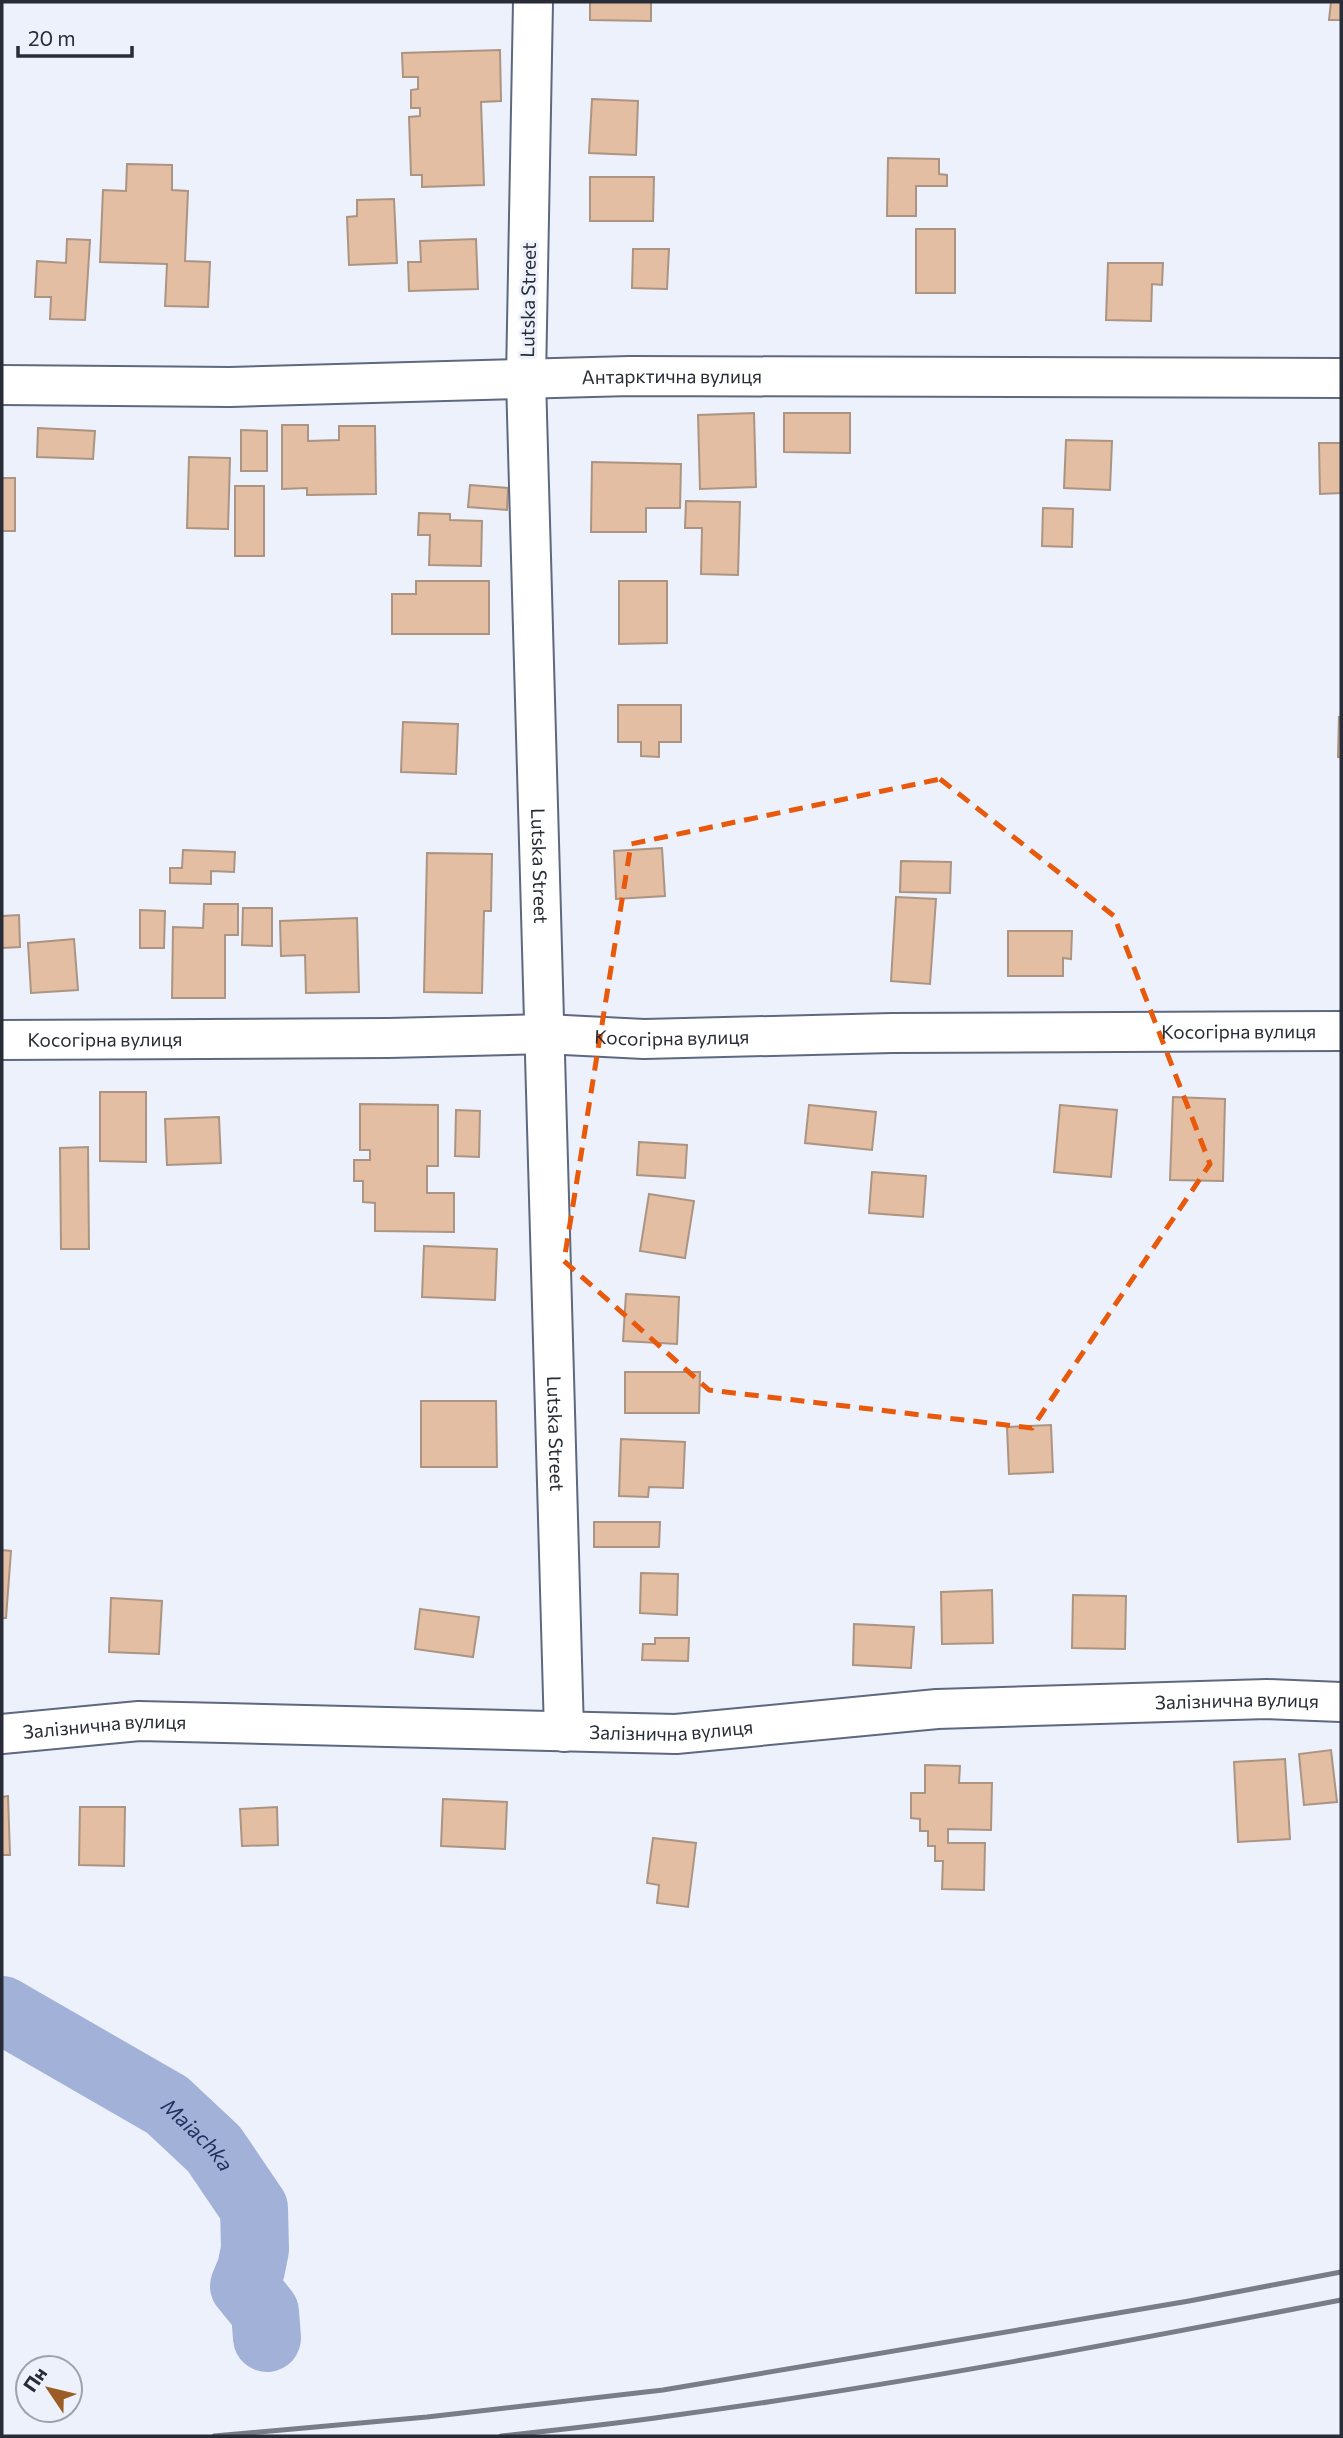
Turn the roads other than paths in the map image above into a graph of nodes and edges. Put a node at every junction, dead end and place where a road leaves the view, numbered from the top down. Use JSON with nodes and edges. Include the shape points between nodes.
{"nodes":[{"id":1,"x":533,"y":2,"type":"edge"},
{"id":2,"x":1341,"y":378,"type":"edge"},
{"id":3,"x":526,"y":379,"type":"junction"},
{"id":4,"x":2,"y":385,"type":"edge"},
{"id":5,"x":1341,"y":1031,"type":"edge"},
{"id":6,"x":545,"y":1034,"type":"junction"},
{"id":7,"x":2,"y":1040,"type":"edge"},
{"id":8,"x":1341,"y":1702,"type":"edge"},
{"id":9,"x":564,"y":1732,"type":"junction"},
{"id":10,"x":2,"y":1734,"type":"edge"}],
"edges":[{"from":1,"to":3,"type":"street","name":"Lutska Street"},
{"from":2,"to":3,"type":"street","name":"Антарктична вулиця"},
{"from":3,"to":4,"type":"street","name":"Антарктична вулиця","via":[[230,387]]},
{"from":3,"to":6,"type":"street","name":"Lutska Street"},
{"from":5,"to":6,"type":"street","name":"Косогірна вулиця","via":[[906,1032],[645,1039]]},
{"from":6,"to":7,"type":"street","name":"Косогірна вулиця"},
{"from":6,"to":9,"type":"street","name":"Lutska Street"},
{"from":8,"to":9,"type":"street","name":"Залізнична вулиця","via":[[1267,1699],[937,1709],[676,1734]]},
{"from":9,"to":10,"type":"street","name":"Залізнична вулиця","via":[[139,1721]]}]}
